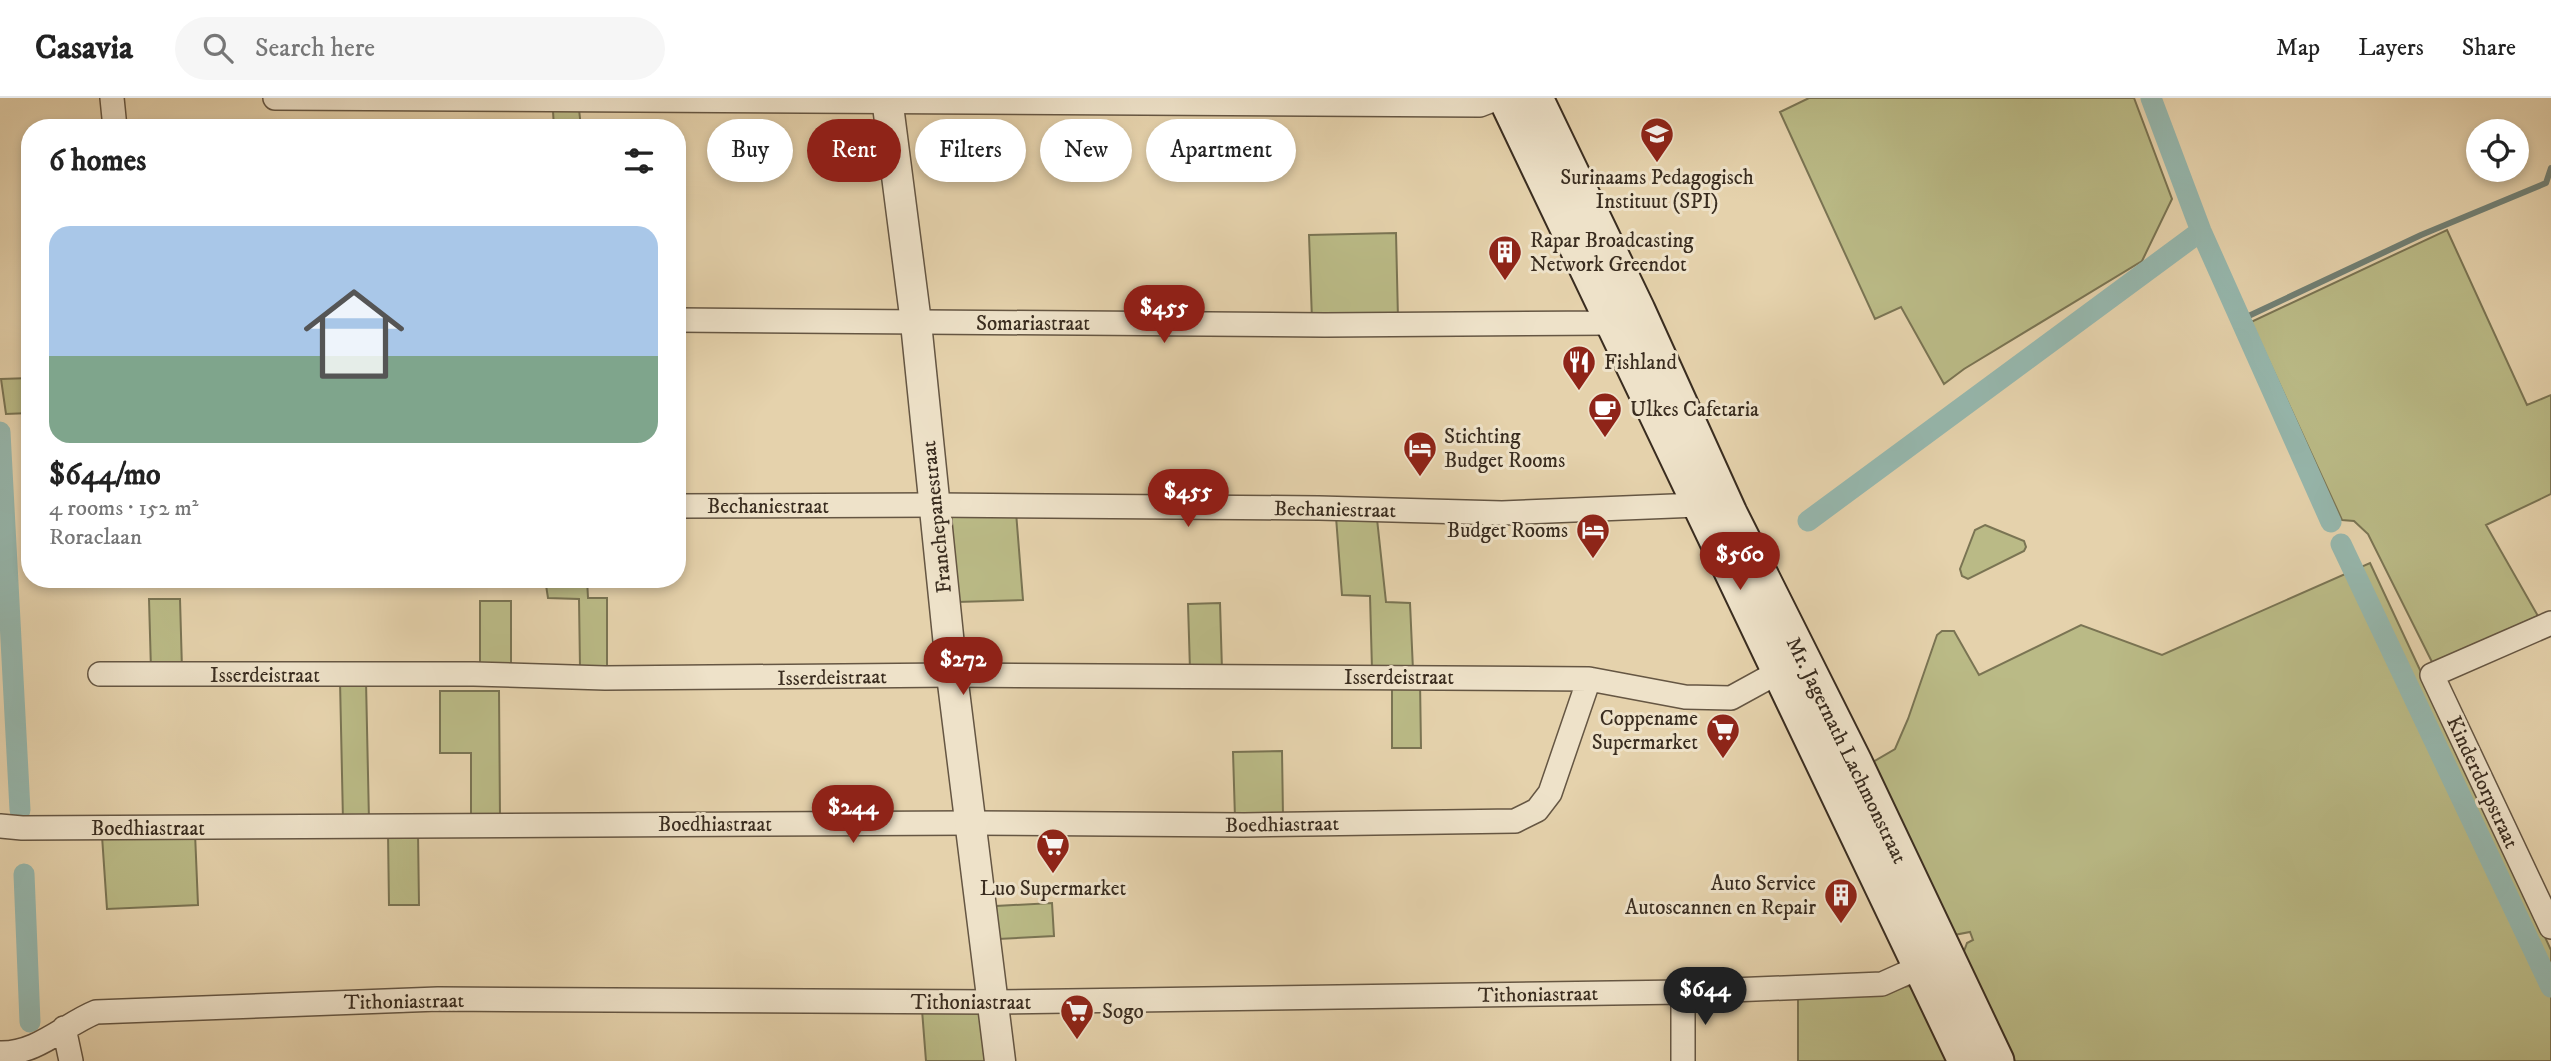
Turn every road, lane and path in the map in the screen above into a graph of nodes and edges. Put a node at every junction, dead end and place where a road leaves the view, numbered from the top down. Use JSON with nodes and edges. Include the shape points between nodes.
{"nodes":[{"id":1,"x":112,"y":98,"type":"edge"},
{"id":2,"x":275,"y":98,"type":"edge"},
{"id":3,"x":1498,"y":98,"type":"edge"},
{"id":4,"x":1505,"y":98,"type":"edge"},
{"id":5,"x":1535,"y":98,"type":"edge"},
{"id":6,"x":888,"y":100,"type":"edge"},
{"id":7,"x":114,"y":119,"type":"edge"},
{"id":8,"x":1625,"y":317,"type":"junction"},
{"id":9,"x":686,"y":320,"type":"edge"},
{"id":10,"x":916,"y":323,"type":"junction"},
{"id":11,"x":935,"y":505,"type":"junction"},
{"id":12,"x":1698,"y":505,"type":"junction"},
{"id":13,"x":686,"y":506,"type":"edge"},
{"id":14,"x":2551,"y":623,"type":"edge"},
{"id":15,"x":1790,"y":665,"type":"junction"},
{"id":16,"x":100,"y":674,"type":"dead end"},
{"id":17,"x":952,"y":675,"type":"junction"},
{"id":18,"x":1589,"y":678,"type":"junction"},
{"id":19,"x":971,"y":823,"type":"junction"},
{"id":20,"x":0,"y":826,"type":"edge"},
{"id":21,"x":2551,"y":926,"type":"edge"},
{"id":22,"x":1933,"y":961,"type":"junction"},
{"id":23,"x":1683,"y":992,"type":"junction"},
{"id":24,"x":993,"y":1002,"type":"junction"},
{"id":25,"x":64,"y":1028,"type":"junction"},
{"id":26,"x":4,"y":1056,"type":"edge"},
{"id":27,"x":71,"y":1061,"type":"edge"},
{"id":28,"x":1000,"y":1061,"type":"edge"},
{"id":29,"x":1683,"y":1061,"type":"edge"},
{"id":30,"x":1965,"y":1061,"type":"edge"},
{"id":31,"x":1997,"y":1061,"type":"edge"}],
"edges":[{"from":1,"to":7,"type":"street"},
{"from":2,"to":6,"type":"street"},
{"from":3,"to":6,"type":"street","via":[[1480,106]]},
{"from":4,"to":8,"type":"main road","name":"Mr. Jagernath Lachmonstraat"},
{"from":5,"to":8,"type":"main road","name":"Mr. Jagernath Lachmonstraat"},
{"from":6,"to":10,"type":"street","name":"Franchepanestraat"},
{"from":8,"to":10,"type":"street","name":"Somariastraat"},
{"from":8,"to":12,"type":"main road","name":"Mr. Jagernath Lachmonstraat"},
{"from":8,"to":15,"type":"main road","name":"Mr. Jagernath Lachmonstraat","via":[[1730,513]]},
{"from":9,"to":10,"type":"street","name":"Somariastraat"},
{"from":10,"to":11,"type":"street","name":"Franchepanestraat"},
{"from":11,"to":12,"type":"street","name":"Bechaniestraat","via":[[1502,513]]},
{"from":11,"to":13,"type":"street","name":"Bechaniestraat"},
{"from":11,"to":17,"type":"street","name":"Franchepanestraat"},
{"from":12,"to":15,"type":"main road","name":"Mr. Jagernath Lachmonstraat"},
{"from":14,"to":21,"type":"street","name":"Kinderdorpstraat","via":[[2432,675]]},
{"from":15,"to":18,"type":"street","name":"Isserdeistraat","via":[[1731,698],[1685,697]]},
{"from":15,"to":22,"type":"main road","name":"Mr. Jagernath Lachmonstraat","via":[[1869,856]]},
{"from":16,"to":17,"type":"street","name":"Isserdeistraat"},
{"from":17,"to":18,"type":"street","name":"Isserdeistraat"},
{"from":17,"to":19,"type":"street","name":"Franchepanestraat"},
{"from":18,"to":19,"type":"street","name":"Boedhiastraat","via":[[1550,793],[1537,810],[1515,821]]},
{"from":19,"to":20,"type":"street","name":"Boedhiastraat"},
{"from":19,"to":24,"type":"street","name":"Franchepanestraat"},
{"from":22,"to":23,"type":"street","name":"Tithoniastraat","via":[[1882,984]]},
{"from":22,"to":30,"type":"main road","name":"Mr. Jagernath Lachmonstraat"},
{"from":22,"to":31,"type":"main road","name":"Mr. Jagernath Lachmonstraat"},
{"from":23,"to":24,"type":"street","name":"Tithoniastraat"},
{"from":23,"to":29,"type":"street"},
{"from":24,"to":25,"type":"street","name":"Tithoniastraat","via":[[438,999],[96,1012]]},
{"from":24,"to":28,"type":"street","name":"Franchepanestraat"},
{"from":25,"to":26,"type":"street","name":"Tithoniastraat","via":[[37,1045]]},
{"from":25,"to":27,"type":"street"}]}
